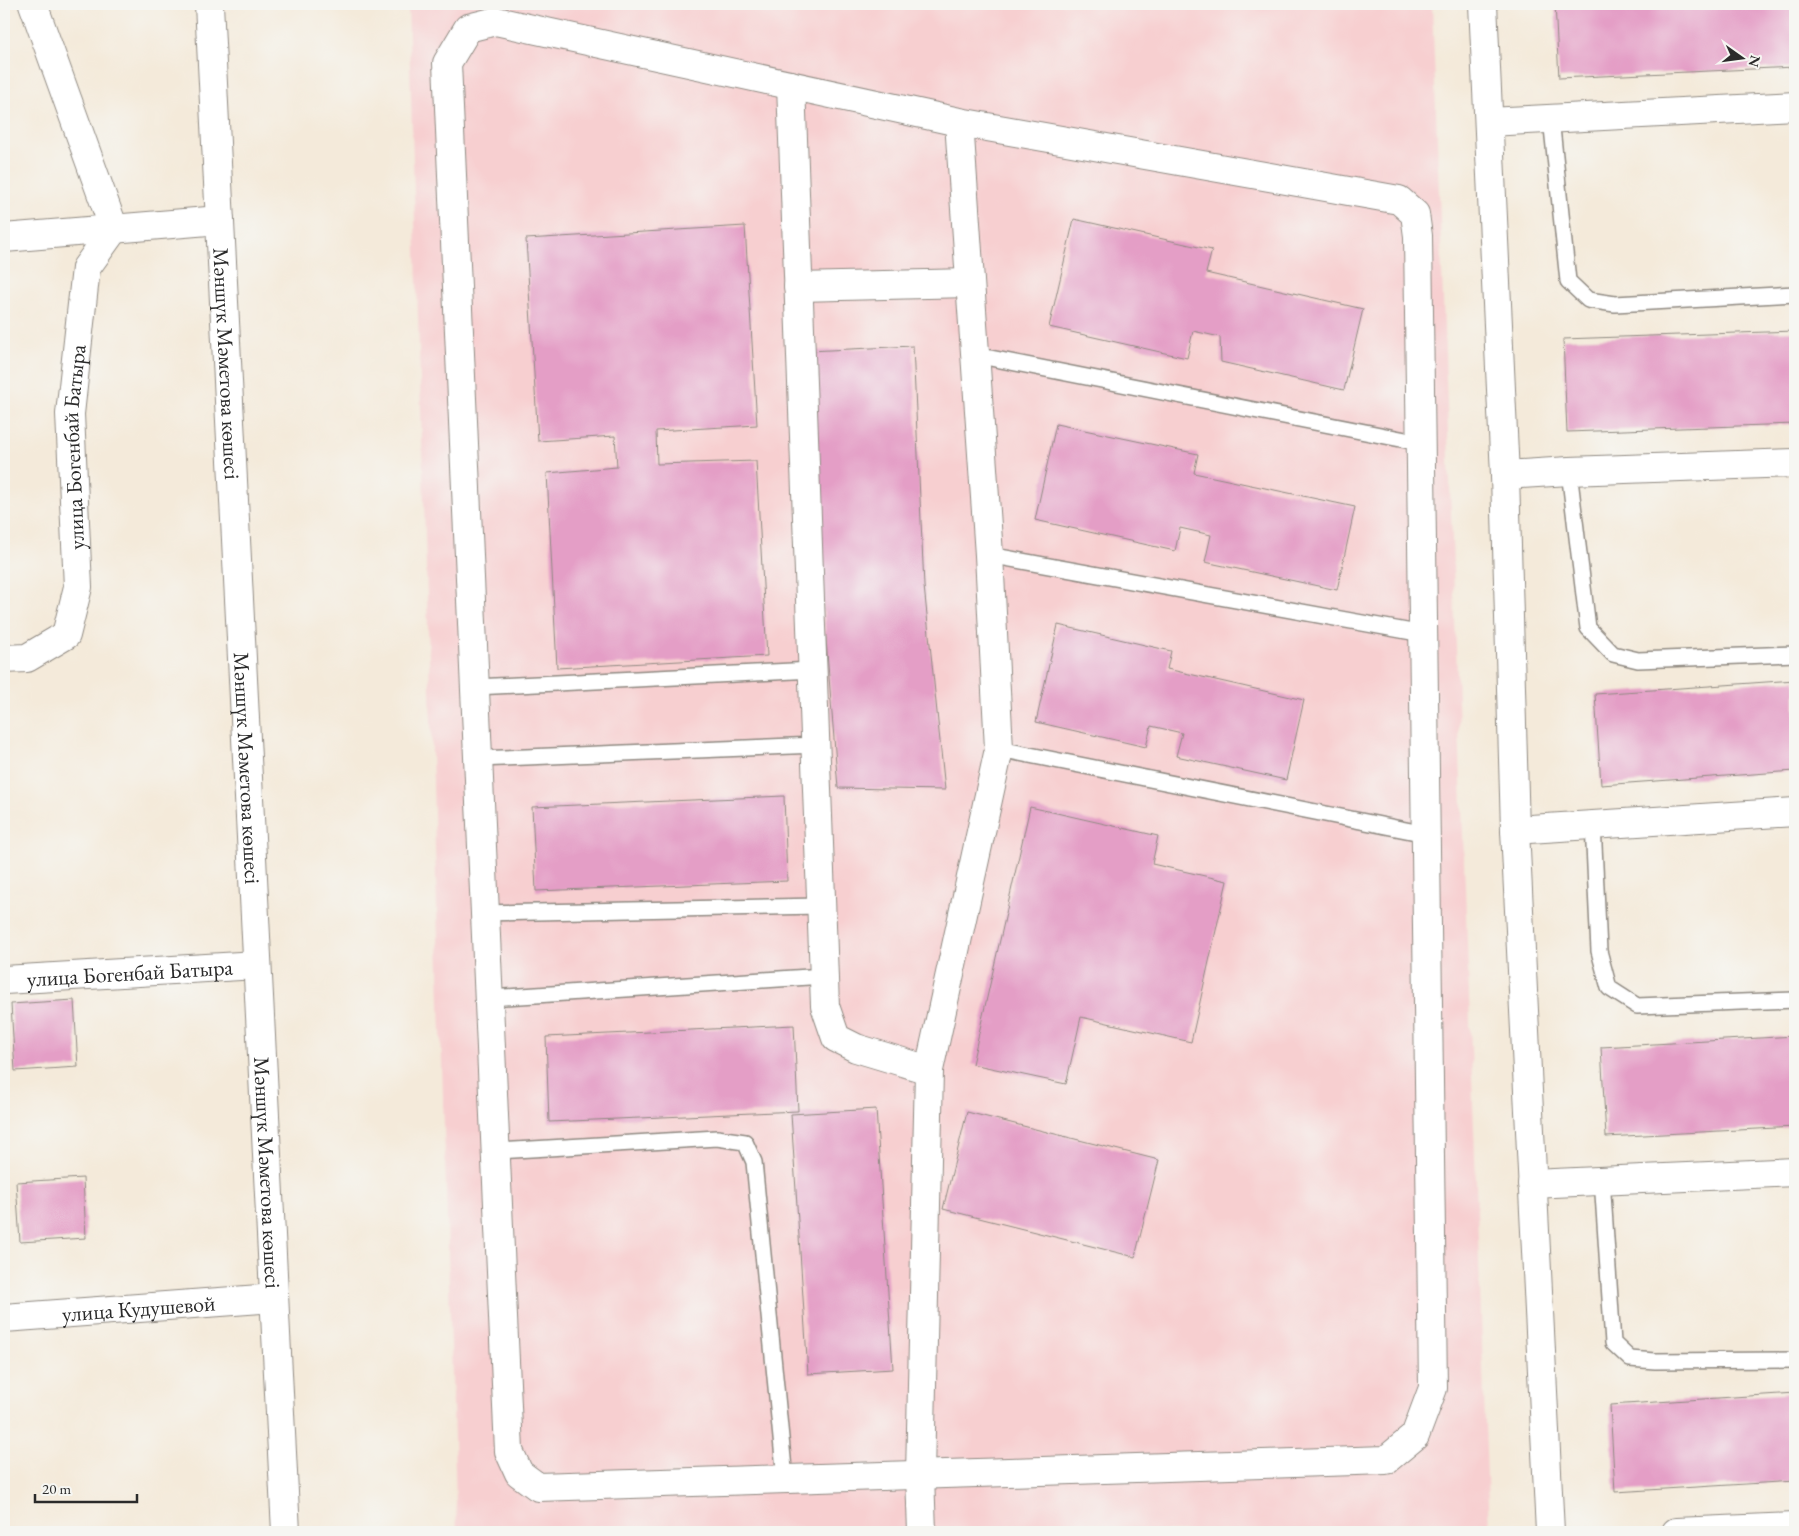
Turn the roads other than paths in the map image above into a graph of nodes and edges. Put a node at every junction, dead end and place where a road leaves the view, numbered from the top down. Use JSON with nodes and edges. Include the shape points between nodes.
{"nodes":[{"id":1,"x":33,"y":4,"type":"edge"},
{"id":2,"x":209,"y":4,"type":"edge"},
{"id":3,"x":1483,"y":4,"type":"edge"},
{"id":4,"x":791,"y":85,"type":"junction"},
{"id":5,"x":1795,"y":106,"type":"edge"},
{"id":6,"x":1551,"y":118,"type":"junction"},
{"id":7,"x":959,"y":122,"type":"junction"},
{"id":8,"x":1489,"y":122,"type":"junction"},
{"id":9,"x":220,"y":220,"type":"junction"},
{"id":10,"x":114,"y":229,"type":"junction"},
{"id":11,"x":4,"y":238,"type":"edge"},
{"id":12,"x":970,"y":283,"type":"junction"},
{"id":13,"x":798,"y":287,"type":"junction"},
{"id":14,"x":1795,"y":294,"type":"edge"},
{"id":15,"x":975,"y":356,"type":"junction"},
{"id":16,"x":1421,"y":443,"type":"junction"},
{"id":17,"x":1795,"y":463,"type":"edge"},
{"id":18,"x":1569,"y":471,"type":"junction"},
{"id":19,"x":1505,"y":476,"type":"junction"},
{"id":20,"x":989,"y":555,"type":"junction"},
{"id":21,"x":1423,"y":634,"type":"junction"},
{"id":22,"x":1795,"y":654,"type":"edge"},
{"id":23,"x":4,"y":659,"type":"edge"},
{"id":24,"x":813,"y":670,"type":"junction"},
{"id":25,"x":476,"y":688,"type":"junction"},
{"id":26,"x":816,"y":745,"type":"junction"},
{"id":27,"x":998,"y":749,"type":"junction"},
{"id":28,"x":478,"y":758,"type":"junction"},
{"id":29,"x":1795,"y":812,"type":"edge"},
{"id":30,"x":1592,"y":824,"type":"junction"},
{"id":31,"x":1516,"y":830,"type":"junction"},
{"id":32,"x":1426,"y":834,"type":"junction"},
{"id":33,"x":821,"y":906,"type":"junction"},
{"id":34,"x":485,"y":913,"type":"junction"},
{"id":35,"x":257,"y":965,"type":"junction"},
{"id":36,"x":824,"y":976,"type":"junction"},
{"id":37,"x":4,"y":980,"type":"edge"},
{"id":38,"x":489,"y":998,"type":"junction"},
{"id":39,"x":1795,"y":1000,"type":"edge"},
{"id":40,"x":928,"y":1070,"type":"junction"},
{"id":41,"x":496,"y":1151,"type":"junction"},
{"id":42,"x":1795,"y":1172,"type":"edge"},
{"id":43,"x":1602,"y":1179,"type":"junction"},
{"id":44,"x":1532,"y":1184,"type":"junction"},
{"id":45,"x":274,"y":1298,"type":"junction"},
{"id":46,"x":4,"y":1318,"type":"edge"},
{"id":47,"x":1795,"y":1360,"type":"edge"},
{"id":48,"x":920,"y":1476,"type":"junction"},
{"id":49,"x":785,"y":1479,"type":"junction"},
{"id":50,"x":1795,"y":1527,"type":"edge"},
{"id":51,"x":286,"y":1532,"type":"edge"},
{"id":52,"x":922,"y":1532,"type":"edge"},
{"id":53,"x":1550,"y":1532,"type":"edge"},
{"id":54,"x":1676,"y":1532,"type":"edge"}],
"edges":[{"from":1,"to":10,"type":"street"},
{"from":2,"to":9,"type":"street","name":"Мәншүк Мәметова көшесі"},
{"from":3,"to":8,"type":"street"},
{"from":4,"to":7,"type":"street"},
{"from":4,"to":13,"type":"street"},
{"from":4,"to":25,"type":"street","via":[[496,21],[468,28],[447,64]]},
{"from":5,"to":6,"type":"street"},
{"from":6,"to":8,"type":"street"},
{"from":6,"to":14,"type":"lane","via":[[1568,281],[1588,300],[1615,304]]},
{"from":7,"to":12,"type":"street"},
{"from":7,"to":16,"type":"street","via":[[1399,200],[1416,214],[1418,236]]},
{"from":8,"to":19,"type":"street"},
{"from":9,"to":10,"type":"street"},
{"from":9,"to":35,"type":"street","name":"Мәншүк Мәметова көшесі"},
{"from":10,"to":11,"type":"street"},
{"from":10,"to":23,"type":"street","name":"улица Богенбай Батыра","via":[[86,268],[70,414],[78,587],[66,635],[27,658]]},
{"from":12,"to":13,"type":"street"},
{"from":12,"to":15,"type":"street"},
{"from":13,"to":24,"type":"street"},
{"from":15,"to":16,"type":"lane"},
{"from":15,"to":20,"type":"street"},
{"from":16,"to":21,"type":"street"},
{"from":17,"to":18,"type":"street"},
{"from":18,"to":19,"type":"street"},
{"from":18,"to":22,"type":"lane","via":[[1588,628],[1613,654],[1638,660]]},
{"from":19,"to":31,"type":"street"},
{"from":20,"to":21,"type":"lane"},
{"from":20,"to":27,"type":"street"},
{"from":21,"to":32,"type":"street"},
{"from":24,"to":25,"type":"lane"},
{"from":24,"to":26,"type":"street"},
{"from":25,"to":28,"type":"street"},
{"from":26,"to":28,"type":"lane"},
{"from":26,"to":33,"type":"street"},
{"from":27,"to":32,"type":"lane"},
{"from":27,"to":40,"type":"street"},
{"from":28,"to":34,"type":"street"},
{"from":29,"to":30,"type":"street"},
{"from":30,"to":31,"type":"street"},
{"from":30,"to":39,"type":"lane","via":[[1599,951],[1609,988],[1637,1006]]},
{"from":31,"to":44,"type":"street"},
{"from":32,"to":48,"type":"street","via":[[1433,1388],[1415,1436],[1386,1460]]},
{"from":33,"to":34,"type":"lane"},
{"from":33,"to":36,"type":"street"},
{"from":34,"to":38,"type":"street"},
{"from":35,"to":37,"type":"street","name":"улица Богенбай Батыра"},
{"from":35,"to":45,"type":"street","name":"Мәншүк Мәметова көшесі"},
{"from":36,"to":38,"type":"lane"},
{"from":36,"to":40,"type":"street","via":[[825,1006],[836,1038],[856,1048]]},
{"from":38,"to":41,"type":"street"},
{"from":40,"to":48,"type":"street"},
{"from":41,"to":49,"type":"lane","via":[[717,1138],[745,1142],[754,1162]]},
{"from":41,"to":49,"type":"street","via":[[509,1451],[518,1473],[538,1487]]},
{"from":42,"to":43,"type":"street"},
{"from":43,"to":44,"type":"street"},
{"from":43,"to":47,"type":"lane","via":[[1614,1343],[1630,1359]]},
{"from":44,"to":53,"type":"street"},
{"from":45,"to":46,"type":"street","name":"улица Кудушевой"},
{"from":45,"to":51,"type":"street","name":"Мәншүк Мәметова көшесі"},
{"from":48,"to":49,"type":"street"},
{"from":48,"to":52,"type":"street"},
{"from":50,"to":54,"type":"street"}]}
